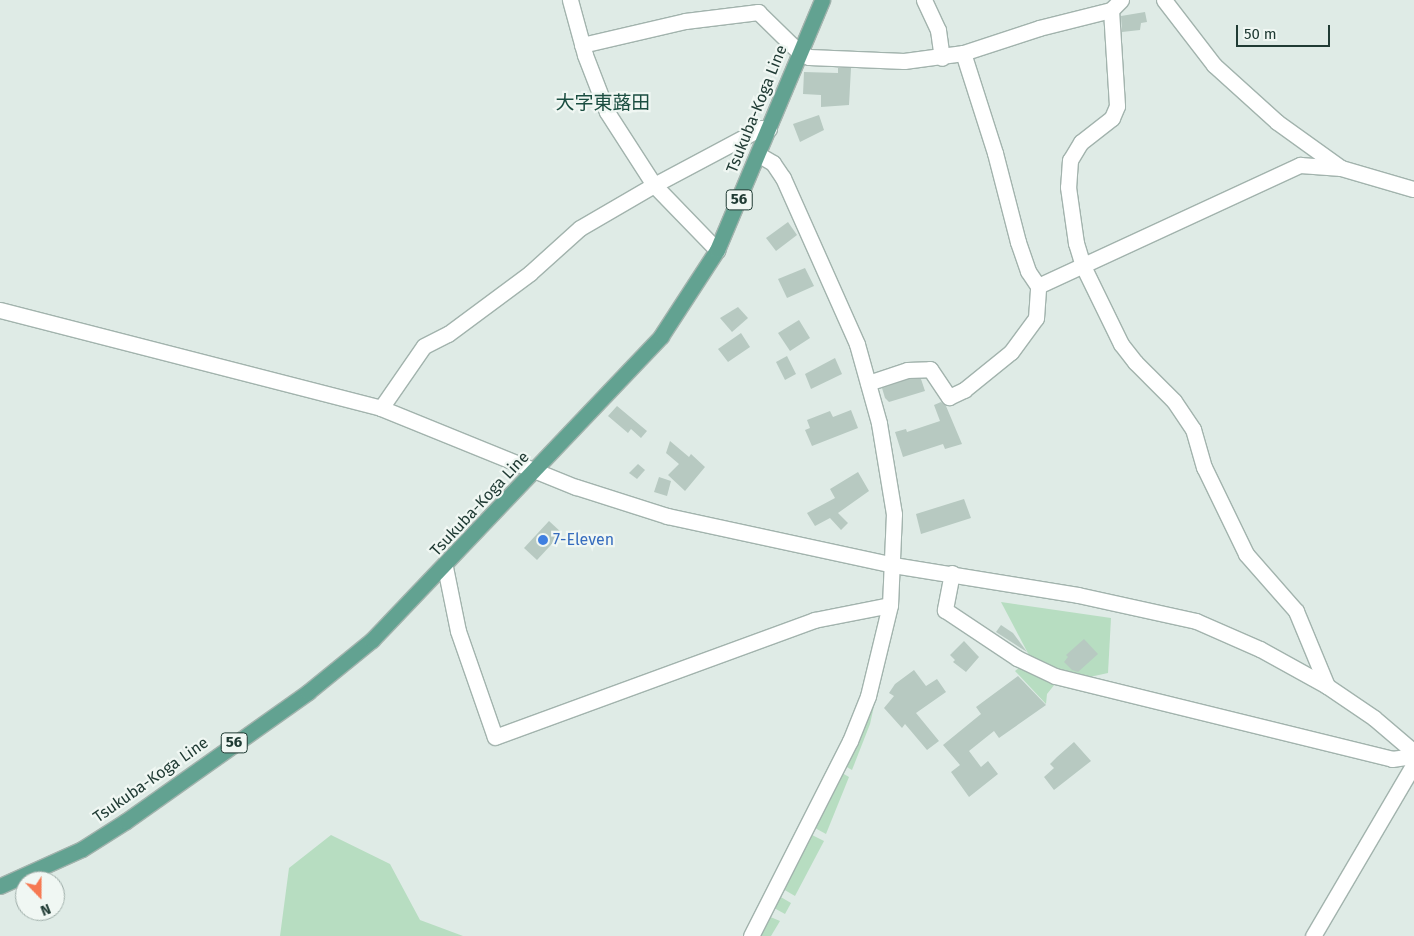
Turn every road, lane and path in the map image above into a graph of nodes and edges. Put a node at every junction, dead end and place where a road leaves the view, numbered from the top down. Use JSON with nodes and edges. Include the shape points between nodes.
{"nodes":[{"id":1,"x":570,"y":0,"type":"edge"},
{"id":2,"x":822,"y":0,"type":"edge"},
{"id":3,"x":924,"y":0,"type":"edge"},
{"id":4,"x":1164,"y":0,"type":"edge"},
{"id":5,"x":1116,"y":5,"type":"edge"},
{"id":6,"x":582,"y":45,"type":"junction"},
{"id":7,"x":798,"y":52,"type":"junction"},
{"id":8,"x":963,"y":53,"type":"junction"},
{"id":9,"x":942,"y":58,"type":"junction"},
{"id":10,"x":769,"y":129,"type":"junction"},
{"id":11,"x":759,"y":155,"type":"junction"},
{"id":12,"x":1340,"y":168,"type":"junction"},
{"id":13,"x":654,"y":185,"type":"junction"},
{"id":14,"x":1413,"y":189,"type":"dead end"},
{"id":15,"x":717,"y":250,"type":"junction"},
{"id":16,"x":1083,"y":266,"type":"junction"},
{"id":17,"x":1038,"y":286,"type":"junction"},
{"id":18,"x":0,"y":310,"type":"edge"},
{"id":19,"x":868,"y":383,"type":"junction"},
{"id":20,"x":381,"y":408,"type":"junction"},
{"id":21,"x":535,"y":471,"type":"junction"},
{"id":22,"x":893,"y":564,"type":"junction"},
{"id":23,"x":445,"y":567,"type":"junction"},
{"id":24,"x":952,"y":574,"type":"junction"},
{"id":25,"x":890,"y":605,"type":"junction"},
{"id":26,"x":1327,"y":686,"type":"junction"},
{"id":27,"x":1414,"y":752,"type":"edge"},
{"id":28,"x":1414,"y":756,"type":"edge"},
{"id":29,"x":1414,"y":764,"type":"edge"},
{"id":30,"x":0,"y":886,"type":"edge"},
{"id":31,"x":751,"y":936,"type":"edge"},
{"id":32,"x":1313,"y":936,"type":"edge"}],
"edges":[{"from":1,"to":6,"type":"street"},
{"from":2,"to":7,"type":"main road","name":"Tsukuba-Koga Line","number":"56"},
{"from":3,"to":9,"type":"street","via":[[938,30]]},
{"from":4,"to":12,"type":"street","via":[[1214,65],[1277,122]]},
{"from":5,"to":8,"type":"street"},
{"from":5,"to":16,"type":"street","via":[[1117,106],[1112,118],[1081,142],[1070,160],[1068,187]]},
{"from":6,"to":7,"type":"street","via":[[685,21],[758,12]]},
{"from":6,"to":13,"type":"street","via":[[606,112]]},
{"from":7,"to":9,"type":"street","via":[[809,57],[904,61]]},
{"from":7,"to":10,"type":"main road","name":"Tsukuba-Koga Line","number":"56"},
{"from":8,"to":9,"type":"street"},
{"from":8,"to":17,"type":"street","via":[[995,152],[1018,242],[1028,271]]},
{"from":10,"to":11,"type":"main road","name":"Tsukuba-Koga Line","number":"56"},
{"from":10,"to":13,"type":"street","via":[[760,128]]},
{"from":11,"to":15,"type":"main road","name":"Tsukuba-Koga Line","number":"56"},
{"from":11,"to":19,"type":"street","via":[[778,168],[800,211],[857,344]]},
{"from":12,"to":14,"type":"street"},
{"from":12,"to":16,"type":"street","via":[[1300,165]]},
{"from":13,"to":15,"type":"street"},
{"from":13,"to":20,"type":"street","via":[[580,228],[530,273],[448,334],[424,346]]},
{"from":15,"to":21,"type":"main road","name":"Tsukuba-Koga Line","number":"56","via":[[661,336]]},
{"from":16,"to":17,"type":"street"},
{"from":16,"to":26,"type":"street","via":[[1121,344],[1174,401],[1193,429],[1204,467],[1246,554],[1296,611]]},
{"from":17,"to":19,"type":"street","via":[[1036,318],[1011,352],[964,390],[949,397],[930,369],[908,370]]},
{"from":18,"to":20,"type":"street"},
{"from":19,"to":22,"type":"street","via":[[894,514]]},
{"from":20,"to":21,"type":"street"},
{"from":21,"to":22,"type":"street","via":[[667,516]]},
{"from":21,"to":23,"type":"main road","name":"Tsukuba-Koga Line","number":"56"},
{"from":22,"to":24,"type":"street"},
{"from":22,"to":25,"type":"street"},
{"from":23,"to":25,"type":"street","via":[[458,632],[495,737],[814,620]]},
{"from":23,"to":30,"type":"main road","name":"Tsukuba-Koga Line","number":"56","via":[[372,640],[308,692],[88,845]]},
{"from":24,"to":26,"type":"street","via":[[1078,595],[1196,621],[1260,649]]},
{"from":24,"to":28,"type":"street","via":[[945,610],[1016,658],[1055,676],[1392,759]]},
{"from":25,"to":31,"type":"street","via":[[871,687],[850,741]]},
{"from":26,"to":27,"type":"street","via":[[1374,718]]},
{"from":29,"to":32,"type":"street"}]}
